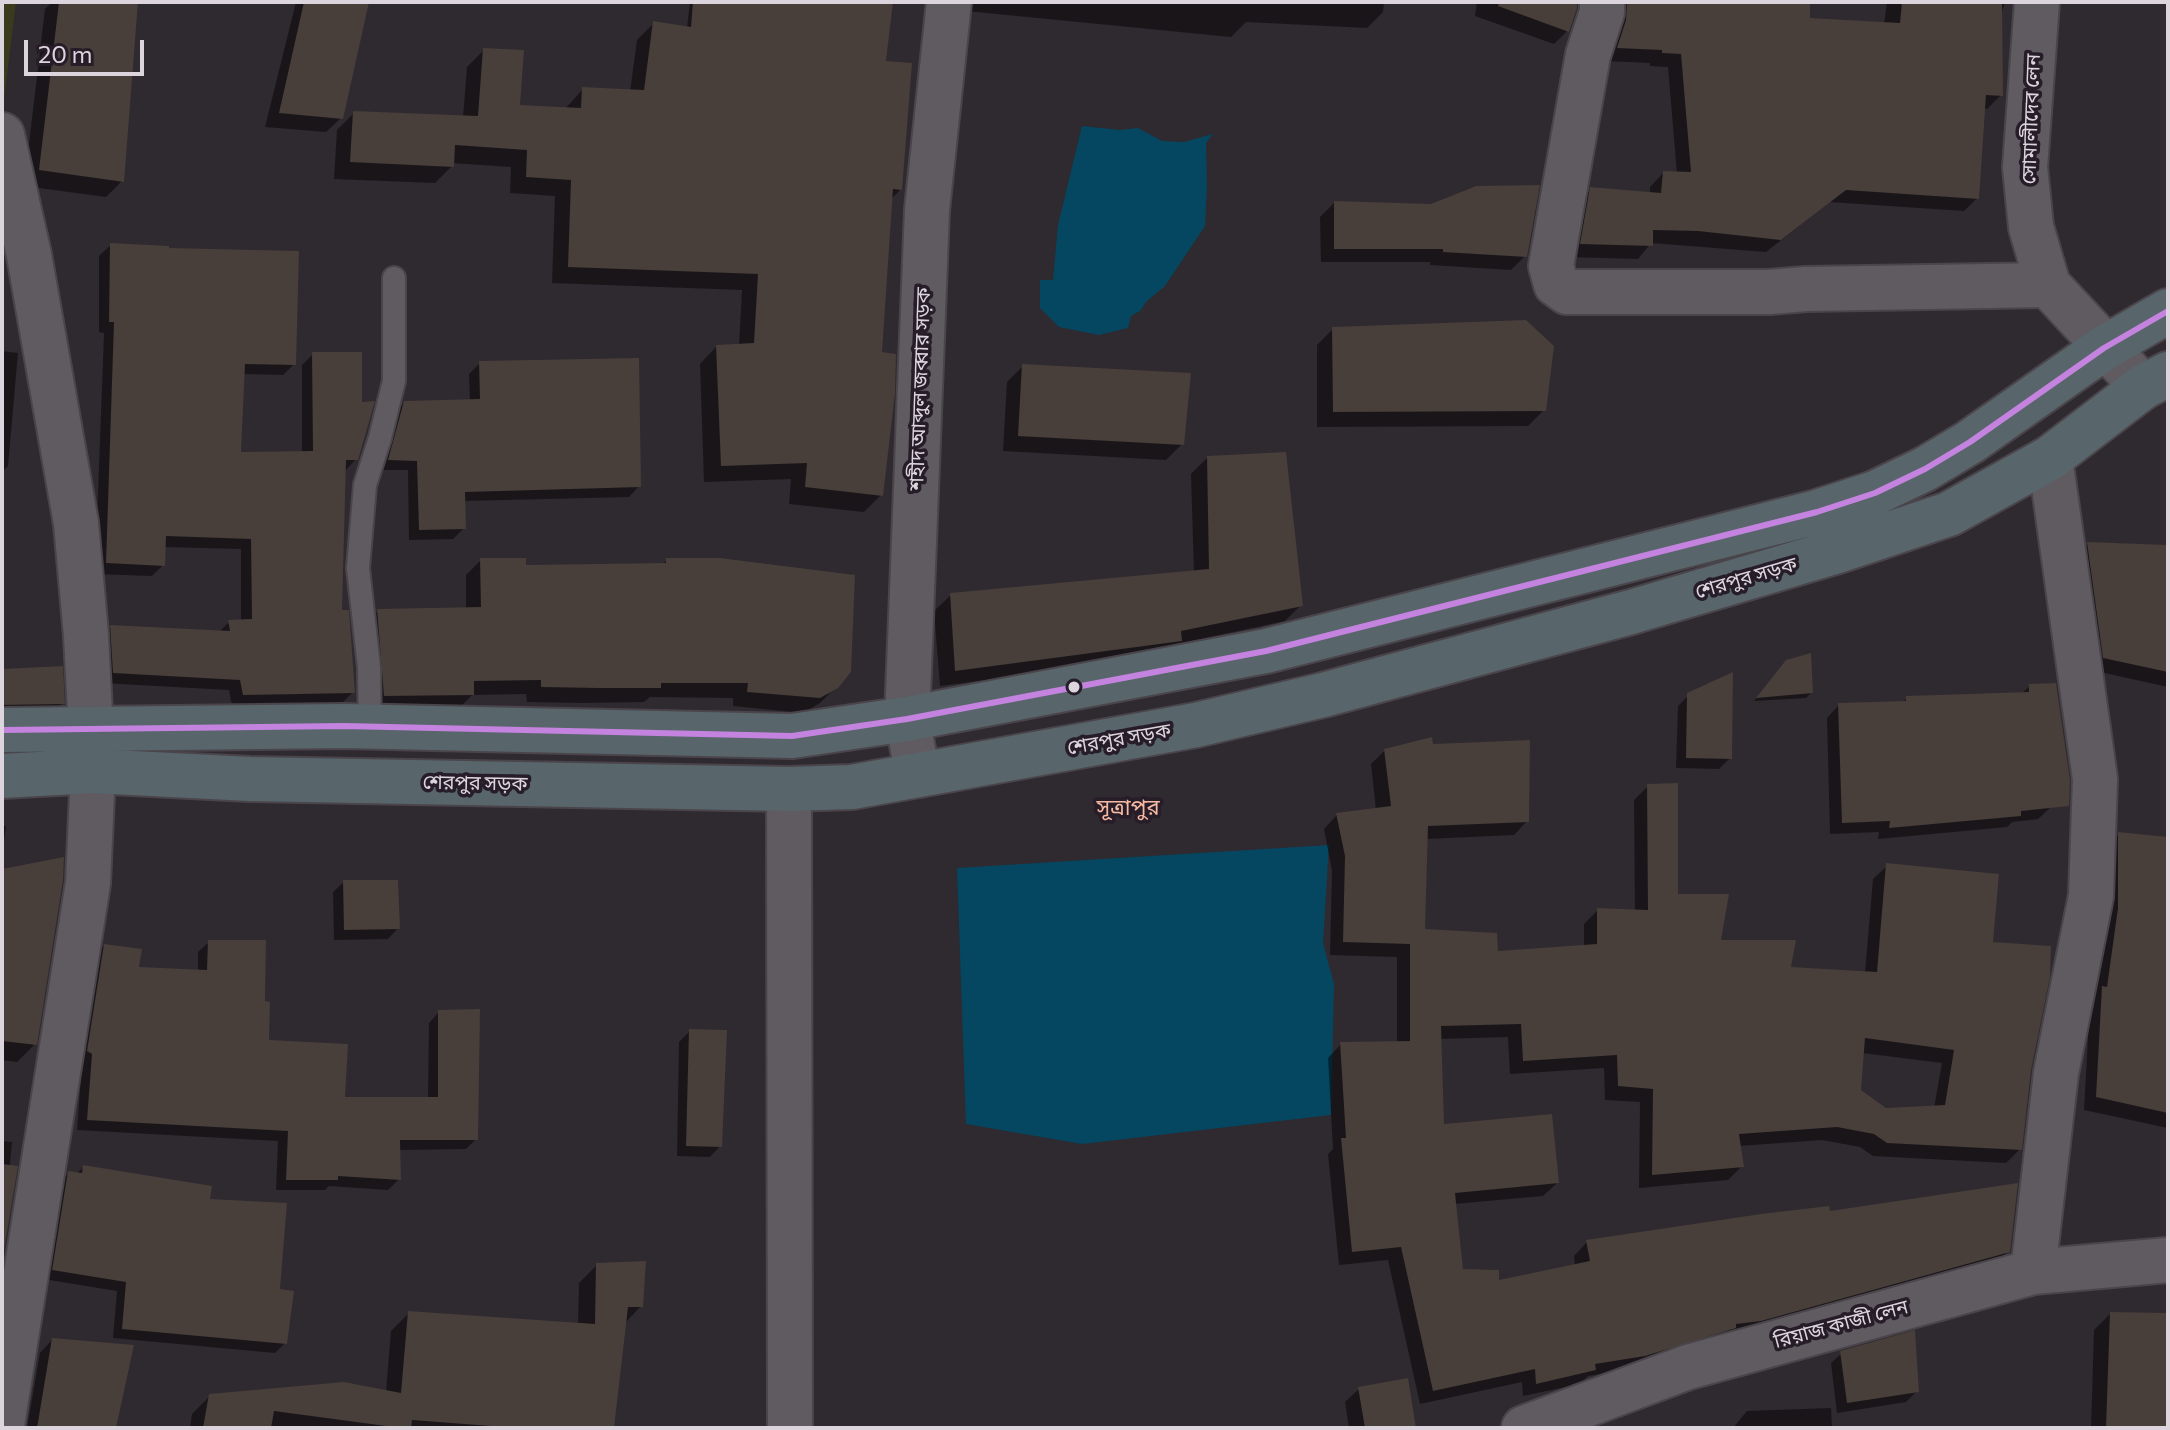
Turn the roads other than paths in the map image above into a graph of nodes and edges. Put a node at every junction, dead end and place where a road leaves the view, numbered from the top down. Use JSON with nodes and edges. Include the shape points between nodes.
{"nodes":[{"id":1,"x":949,"y":2,"type":"edge"},
{"id":2,"x":1602,"y":2,"type":"edge"},
{"id":3,"x":2037,"y":2,"type":"edge"},
{"id":4,"x":2,"y":135,"type":"edge"},
{"id":5,"x":394,"y":278,"type":"dead end"},
{"id":6,"x":2048,"y":285,"type":"junction"},
{"id":7,"x":2168,"y":311,"type":"edge"},
{"id":8,"x":2104,"y":348,"type":"junction"},
{"id":9,"x":2155,"y":380,"type":"edge"},
{"id":10,"x":2050,"y":458,"type":"junction"},
{"id":11,"x":907,"y":719,"type":"junction"},
{"id":12,"x":370,"y":727,"type":"junction"},
{"id":13,"x":2,"y":730,"type":"edge"},
{"id":14,"x":91,"y":750,"type":"junction"},
{"id":15,"x":918,"y":775,"type":"junction"},
{"id":16,"x":2,"y":776,"type":"edge"},
{"id":17,"x":789,"y":789,"type":"junction"},
{"id":18,"x":2168,"y":1260,"type":"edge"},
{"id":19,"x":2033,"y":1272,"type":"junction"},
{"id":20,"x":2,"y":1425,"type":"edge"},
{"id":21,"x":790,"y":1428,"type":"edge"},
{"id":22,"x":1524,"y":1428,"type":"edge"}],
"edges":[{"from":1,"to":11,"type":"street","name":"শহীদ আব্দুল জব্বার সড়ক","via":[[927,210]]},
{"from":2,"to":6,"type":"street","via":[[1551,266],[1556,284],[1567,292]]},
{"from":3,"to":6,"type":"street","name":"সোমালীদেব লেন","via":[[2025,167],[2031,227]]},
{"from":4,"to":14,"type":"street","via":[[29,255],[76,523]]},
{"from":5,"to":12,"type":"lane","via":[[394,381],[365,485],[358,568]]},
{"from":6,"to":8,"type":"street","name":"সোমালীদেব লেন"},
{"from":7,"to":8,"type":"highway","name":"শেরপুর সড়ক"},
{"from":8,"to":9,"type":"street","name":"সোমালীদেব লেন"},
{"from":8,"to":11,"type":"highway","name":"শেরপুর সড়ক","via":[[1925,469],[1817,512],[1266,651]]},
{"from":9,"to":10,"type":"highway","name":"শেরপুর সড়ক"},
{"from":10,"to":15,"type":"highway","name":"শেরপুর সড়ক","via":[[1949,514],[1631,612],[1210,721]]},
{"from":10,"to":19,"type":"street","via":[[2095,779],[2091,896],[2056,1073]]},
{"from":11,"to":12,"type":"highway","name":"শেরপুর সড়ক","via":[[792,736]]},
{"from":11,"to":15,"type":"street","name":"শহীদ আব্দুল জব্বার সড়ক"},
{"from":12,"to":14,"type":"highway","name":"শেরপুর সড়ক"},
{"from":13,"to":14,"type":"highway","name":"শেরপুর সড়ক"},
{"from":14,"to":16,"type":"highway","name":"শেরপুর সড়ক"},
{"from":14,"to":17,"type":"highway","name":"শেরপুর সড়ক","via":[[250,779]]},
{"from":14,"to":20,"type":"street","via":[[88,883]]},
{"from":15,"to":17,"type":"highway","name":"শেরপুর সড়ক","via":[[852,787]]},
{"from":17,"to":21,"type":"street"},
{"from":18,"to":19,"type":"street","name":"রিয়াজ কাজী লেন"},
{"from":19,"to":22,"type":"street","name":"রিয়াজ কাজী লেন","via":[[1688,1367]]}]}
